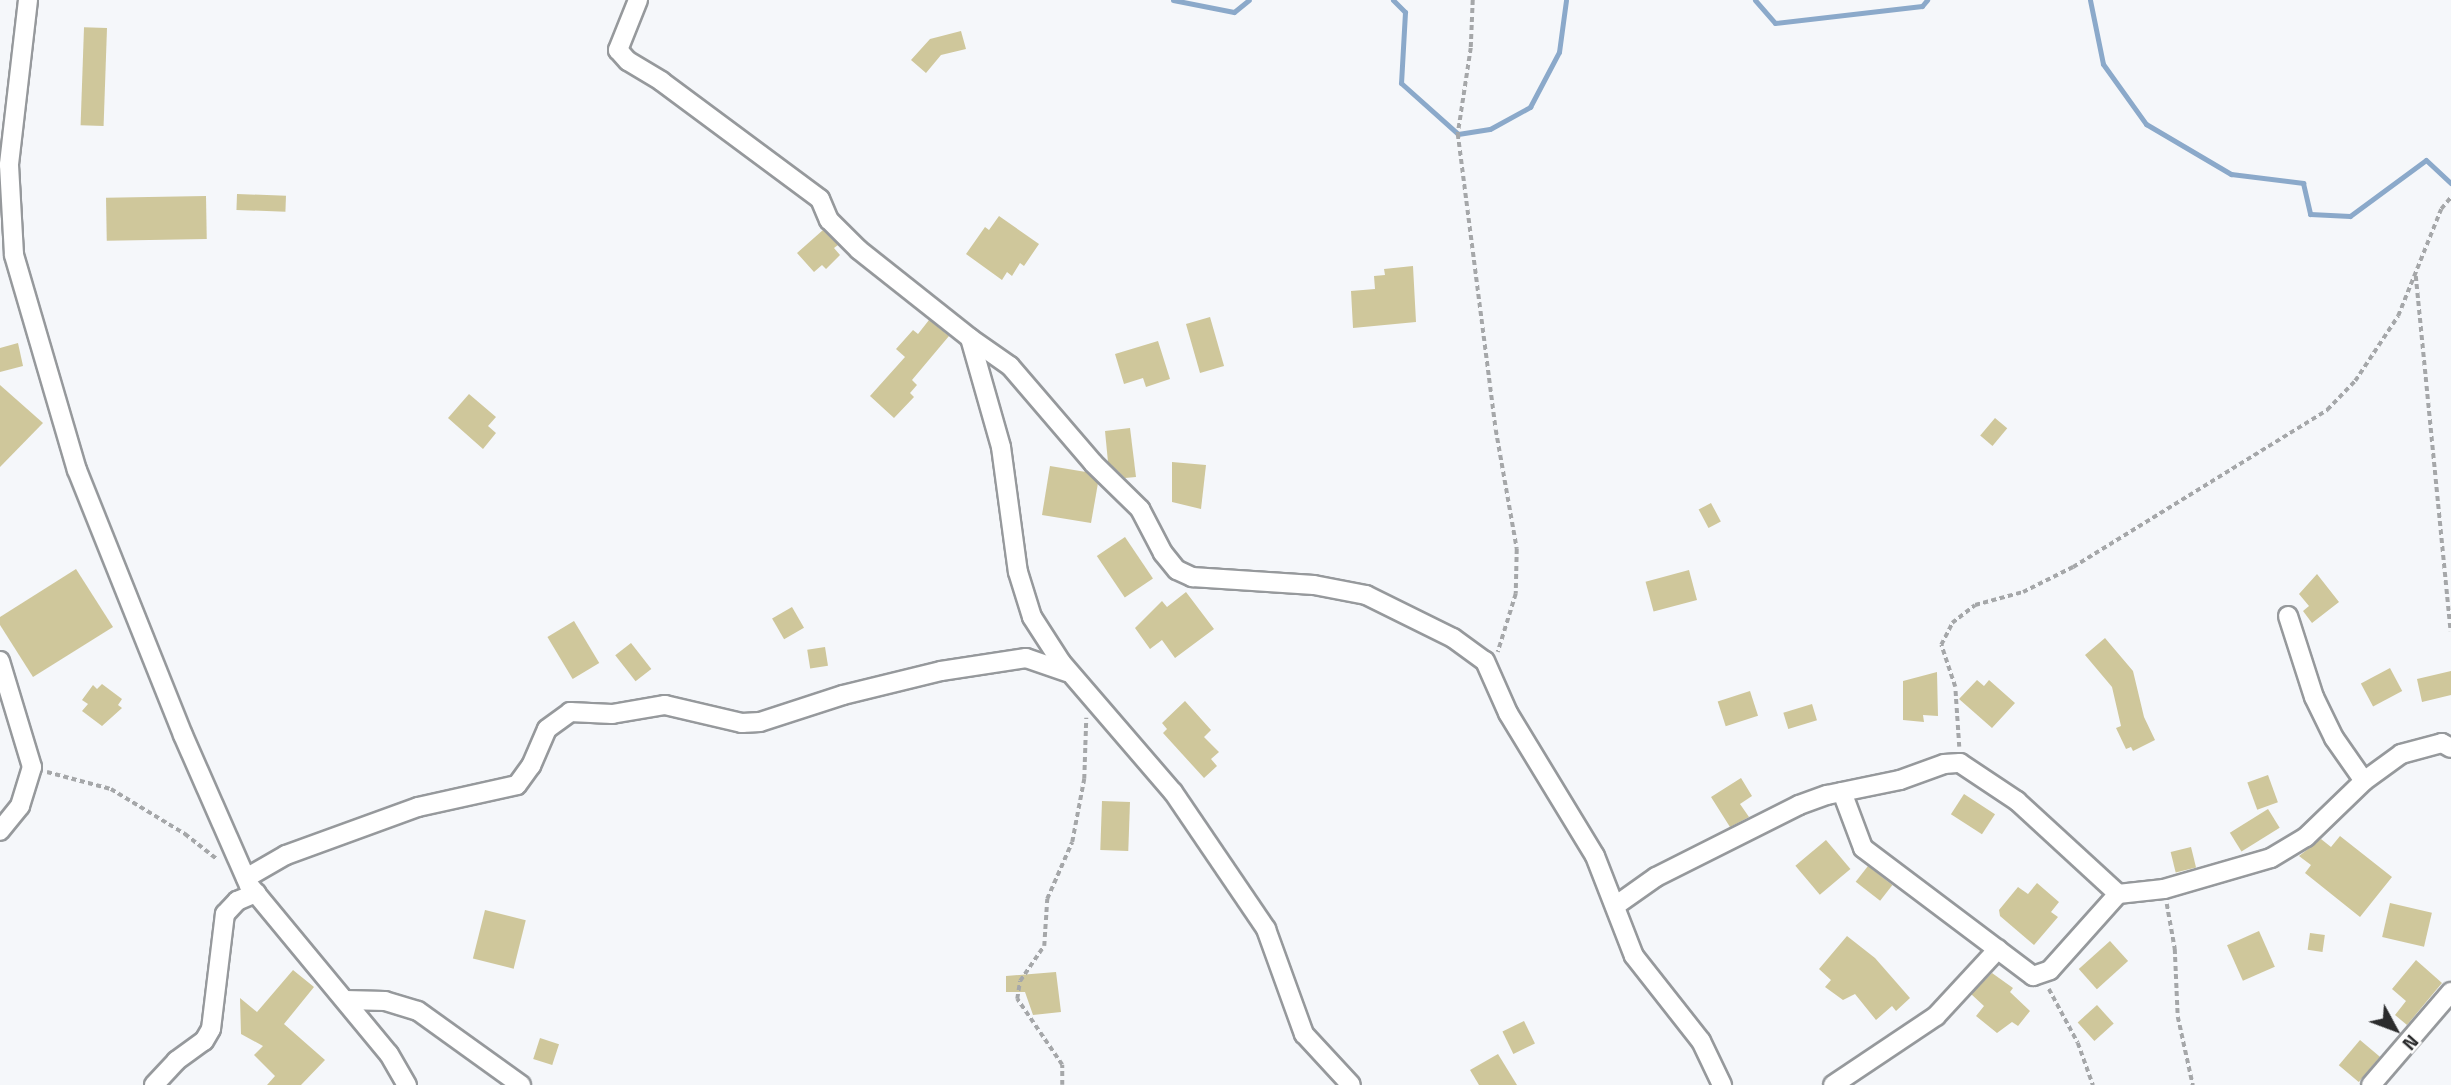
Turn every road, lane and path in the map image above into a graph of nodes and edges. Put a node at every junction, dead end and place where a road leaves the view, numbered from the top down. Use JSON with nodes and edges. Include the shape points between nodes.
{"nodes":[{"id":1,"x":29,"y":0,"type":"edge"},
{"id":2,"x":638,"y":0,"type":"edge"},
{"id":3,"x":1473,"y":0,"type":"edge"},
{"id":4,"x":2451,"y":197,"type":"edge"},
{"id":5,"x":2416,"y":274,"type":"junction"},
{"id":6,"x":970,"y":338,"type":"junction"},
{"id":7,"x":2288,"y":617,"type":"dead end"},
{"id":8,"x":2451,"y":631,"type":"edge"},
{"id":9,"x":0,"y":661,"type":"edge"},
{"id":10,"x":1492,"y":673,"type":"junction"},
{"id":11,"x":1073,"y":676,"type":"junction"},
{"id":12,"x":1086,"y":692,"type":"junction"},
{"id":13,"x":2451,"y":748,"type":"edge"},
{"id":14,"x":1960,"y":763,"type":"junction"},
{"id":15,"x":32,"y":767,"type":"junction"},
{"id":16,"x":2364,"y":781,"type":"junction"},
{"id":17,"x":1842,"y":792,"type":"junction"},
{"id":18,"x":0,"y":831,"type":"edge"},
{"id":19,"x":222,"y":863,"type":"dead end"},
{"id":20,"x":246,"y":878,"type":"junction"},
{"id":21,"x":2164,"y":889,"type":"junction"},
{"id":22,"x":256,"y":893,"type":"junction"},
{"id":23,"x":2118,"y":894,"type":"junction"},
{"id":24,"x":1615,"y":906,"type":"junction"},
{"id":25,"x":1998,"y":949,"type":"junction"},
{"id":26,"x":2042,"y":976,"type":"junction"},
{"id":27,"x":2451,"y":992,"type":"edge"},
{"id":28,"x":345,"y":1000,"type":"junction"},
{"id":29,"x":154,"y":1085,"type":"edge"},
{"id":30,"x":407,"y":1085,"type":"edge"},
{"id":31,"x":520,"y":1085,"type":"edge"},
{"id":32,"x":1062,"y":1085,"type":"edge"},
{"id":33,"x":1351,"y":1085,"type":"edge"},
{"id":34,"x":1722,"y":1085,"type":"edge"},
{"id":35,"x":1833,"y":1085,"type":"edge"},
{"id":36,"x":2093,"y":1085,"type":"edge"},
{"id":37,"x":2193,"y":1085,"type":"edge"},
{"id":38,"x":2371,"y":1085,"type":"edge"}],
"edges":[{"from":1,"to":20,"type":"street","via":[[9,165],[14,255],[77,470]]},
{"from":2,"to":6,"type":"street","via":[[618,50],[628,61],[820,199],[829,220],[859,250]]},
{"from":3,"to":10,"type":"path","via":[[1458,134],[1496,430],[1517,549],[1516,594]]},
{"from":4,"to":5,"type":"path","via":[[2441,209]]},
{"from":5,"to":8,"type":"path"},
{"from":5,"to":14,"type":"path","via":[[2378,350],[2328,410],[2073,567],[2023,592],[1975,605],[1952,623],[1941,645],[1955,687]]},
{"from":6,"to":10,"type":"street","via":[[1010,366],[1093,463],[1132,500],[1177,570],[1203,579],[1314,585],[1366,595],[1470,647]]},
{"from":6,"to":11,"type":"street","via":[[1001,447],[1021,583],[1032,617]]},
{"from":7,"to":16,"type":"street","via":[[2314,697],[2334,738]]},
{"from":9,"to":15,"type":"street"},
{"from":10,"to":24,"type":"street","via":[[1508,713],[1595,856]]},
{"from":11,"to":12,"type":"street"},
{"from":11,"to":20,"type":"street","via":[[1037,659],[1014,660],[868,689],[760,722],[742,723],[665,705],[612,714],[570,712],[547,729],[531,766],[510,788],[418,807],[286,855]]},
{"from":12,"to":32,"type":"path","via":[[1084,779],[1072,842],[1047,899],[1044,946],[1020,981],[1017,999],[1062,1065]]},
{"from":12,"to":33,"type":"street","via":[[1155,768],[1249,904],[1277,950],[1304,1034]]},
{"from":13,"to":16,"type":"street","via":[[2442,743],[2401,754]]},
{"from":14,"to":17,"type":"street"},
{"from":14,"to":23,"type":"street","via":[[2017,801]]},
{"from":15,"to":18,"type":"street","via":[[20,806]]},
{"from":15,"to":19,"type":"path","via":[[111,789],[185,834]]},
{"from":16,"to":21,"type":"street","via":[[2306,837],[2271,858]]},
{"from":17,"to":24,"type":"street","via":[[1799,806],[1656,877]]},
{"from":17,"to":25,"type":"street","via":[[1863,848]]},
{"from":20,"to":22,"type":"street"},
{"from":21,"to":23,"type":"street"},
{"from":21,"to":37,"type":"path","via":[[2175,949],[2178,1017]]},
{"from":22,"to":28,"type":"street"},
{"from":22,"to":29,"type":"street","via":[[237,901],[225,914],[211,1029],[204,1041]]},
{"from":23,"to":26,"type":"street"},
{"from":24,"to":34,"type":"street","via":[[1634,956],[1701,1041]]},
{"from":25,"to":26,"type":"street","via":[[2033,976]]},
{"from":25,"to":35,"type":"street","via":[[1936,1016]]},
{"from":26,"to":36,"type":"path","via":[[2078,1043]]},
{"from":27,"to":38,"type":"street"},
{"from":28,"to":30,"type":"street","via":[[389,1054]]},
{"from":28,"to":31,"type":"street","via":[[385,1001],[418,1011]]}]}
